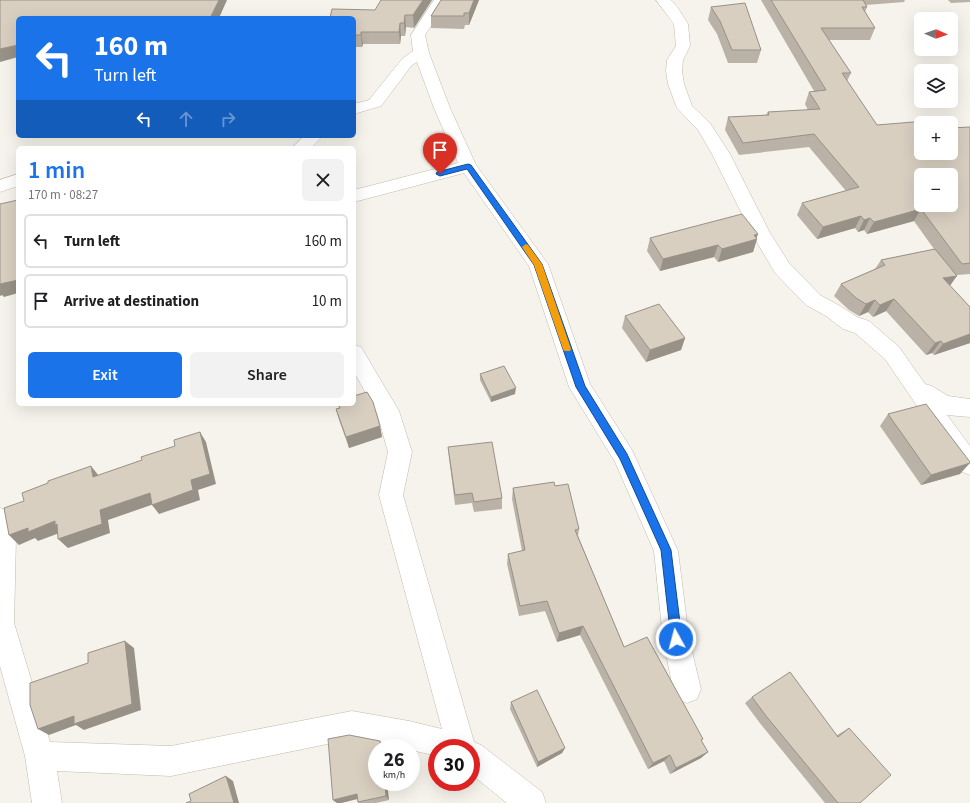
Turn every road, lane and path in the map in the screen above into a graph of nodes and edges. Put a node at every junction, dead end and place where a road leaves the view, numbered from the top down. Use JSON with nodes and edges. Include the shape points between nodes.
{"nodes":[{"id":1,"x":441,"y":0,"type":"edge"},
{"id":2,"x":663,"y":0,"type":"edge"},
{"id":3,"x":420,"y":53,"type":"junction"},
{"id":4,"x":356,"y":108,"type":"edge"},
{"id":5,"x":312,"y":138,"type":"edge"},
{"id":6,"x":302,"y":146,"type":"edge"},
{"id":7,"x":468,"y":166,"type":"junction"},
{"id":8,"x":16,"y":181,"type":"edge"},
{"id":9,"x":0,"y":186,"type":"edge"},
{"id":10,"x":356,"y":195,"type":"edge"},
{"id":11,"x":356,"y":356,"type":"edge"},
{"id":12,"x":917,"y":386,"type":"junction"},
{"id":13,"x":970,"y":408,"type":"edge"},
{"id":14,"x":970,"y":465,"type":"edge"},
{"id":15,"x":0,"y":519,"type":"edge"},
{"id":16,"x":687,"y":689,"type":"dead end"},
{"id":17,"x":462,"y":739,"type":"edge"},
{"id":18,"x":428,"y":742,"type":"edge"},
{"id":19,"x":40,"y":756,"type":"junction"},
{"id":20,"x":480,"y":762,"type":"edge"},
{"id":21,"x":47,"y":803,"type":"edge"},
{"id":22,"x":531,"y":803,"type":"edge"}],
"edges":[{"from":1,"to":3,"type":"street","via":[[418,35]]},
{"from":2,"to":12,"type":"street","via":[[680,24],[683,46],[675,60],[674,71],[685,108],[704,127],[721,154],[761,234],[782,268],[813,300],[868,332],[892,353]]},
{"from":3,"to":4,"type":"street","via":[[407,62],[375,103]]},
{"from":3,"to":7,"type":"street"},
{"from":5,"to":6,"type":"street"},
{"from":7,"to":10,"type":"street"},
{"from":7,"to":16,"type":"street","via":[[538,264],[580,387],[624,457],[666,550],[676,639]]},
{"from":8,"to":9,"type":"street"},
{"from":11,"to":17,"type":"street","via":[[388,411],[400,452],[392,495]]},
{"from":12,"to":13,"type":"street","via":[[943,406]]},
{"from":12,"to":14,"type":"street"},
{"from":15,"to":19,"type":"street","via":[[4,537],[1,623]]},
{"from":18,"to":19,"type":"street","via":[[352,725],[171,761]]},
{"from":19,"to":21,"type":"street"},
{"from":20,"to":22,"type":"street"}]}
